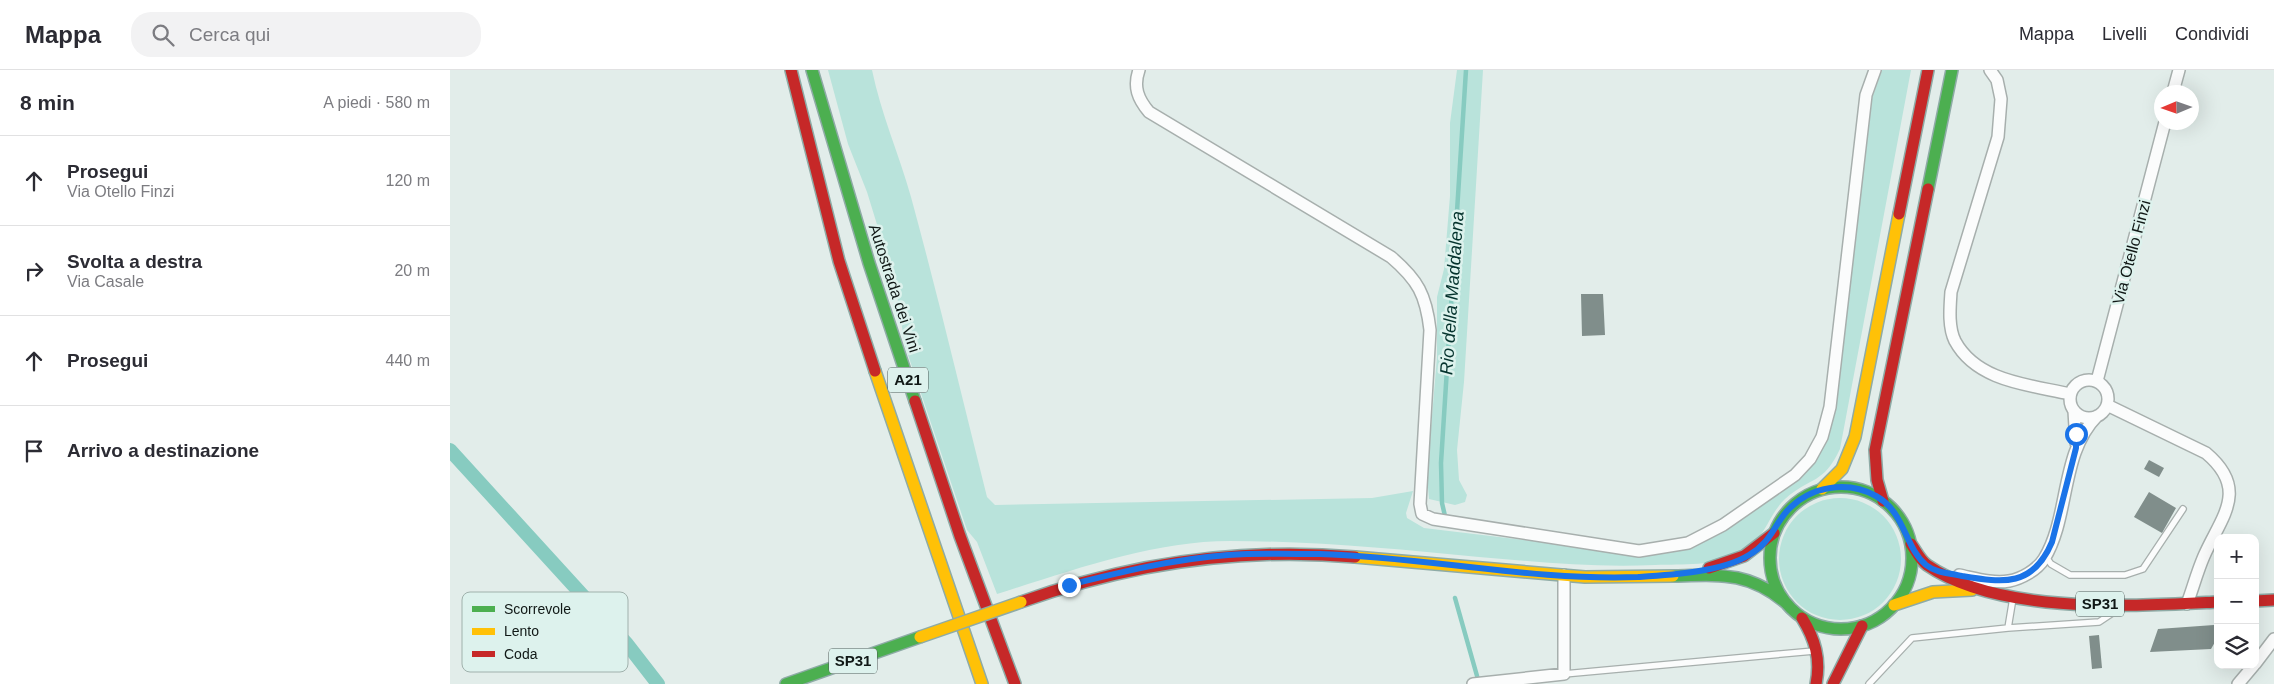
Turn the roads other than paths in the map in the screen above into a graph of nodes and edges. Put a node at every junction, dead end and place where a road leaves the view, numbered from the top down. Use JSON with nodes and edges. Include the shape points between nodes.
{"nodes":[{"id":1,"x":791,"y":70,"type":"edge"},
{"id":2,"x":1139,"y":70,"type":"edge"},
{"id":3,"x":1875,"y":70,"type":"edge"},
{"id":4,"x":1928,"y":70,"type":"edge"},
{"id":5,"x":1952,"y":70,"type":"edge"},
{"id":6,"x":1990,"y":70,"type":"edge"},
{"id":7,"x":2179,"y":70,"type":"edge"},
{"id":8,"x":812,"y":72,"type":"edge"},
{"id":9,"x":2175,"y":85,"type":"edge"},
{"id":10,"x":2163,"y":130,"type":"edge"},
{"id":11,"x":2096,"y":381,"type":"junction"},
{"id":12,"x":2070,"y":394,"type":"junction"},
{"id":13,"x":2107,"y":405,"type":"junction"},
{"id":14,"x":2074,"y":411,"type":"junction"},
{"id":15,"x":2097,"y":416,"type":"junction"},
{"id":16,"x":2076,"y":448,"type":"junction"},
{"id":17,"x":1822,"y":489,"type":"junction"},
{"id":18,"x":1883,"y":501,"type":"junction"},
{"id":19,"x":2183,"y":509,"type":"dead end"},
{"id":20,"x":1774,"y":533,"type":"junction"},
{"id":21,"x":1910,"y":542,"type":"junction"},
{"id":22,"x":2046,"y":556,"type":"junction"},
{"id":23,"x":1935,"y":570,"type":"junction"},
{"id":24,"x":1679,"y":574,"type":"junction"},
{"id":25,"x":1564,"y":575,"type":"junction"},
{"id":26,"x":1983,"y":590,"type":"junction"},
{"id":27,"x":2014,"y":596,"type":"junction"},
{"id":28,"x":2274,"y":600,"type":"edge"},
{"id":29,"x":2259,"y":601,"type":"edge"},
{"id":30,"x":2214,"y":602,"type":"edge"},
{"id":31,"x":1786,"y":604,"type":"junction"},
{"id":32,"x":2187,"y":604,"type":"junction"},
{"id":33,"x":1894,"y":605,"type":"junction"},
{"id":34,"x":2125,"y":605,"type":"junction"},
{"id":35,"x":1802,"y":618,"type":"junction"},
{"id":36,"x":1862,"y":626,"type":"junction"},
{"id":37,"x":2008,"y":628,"type":"junction"},
{"id":38,"x":2274,"y":639,"type":"edge"},
{"id":39,"x":1817,"y":650,"type":"junction"},
{"id":40,"x":2259,"y":660,"type":"edge"},
{"id":41,"x":2251,"y":669,"type":"edge"},
{"id":42,"x":1564,"y":674,"type":"junction"},
{"id":43,"x":786,"y":684,"type":"edge"},
{"id":44,"x":982,"y":684,"type":"edge"},
{"id":45,"x":1015,"y":684,"type":"edge"},
{"id":46,"x":1473,"y":684,"type":"edge"},
{"id":47,"x":1816,"y":684,"type":"edge"},
{"id":48,"x":1833,"y":684,"type":"edge"},
{"id":49,"x":1869,"y":684,"type":"edge"},
{"id":50,"x":2238,"y":684,"type":"edge"}],
"edges":[{"from":1,"to":44,"type":"main road","number":"A21","via":[[839,262]]},
{"from":2,"to":3,"type":"street","via":[[1136,91],[1149,112],[1391,257],[1411,274],[1428,309],[1430,330],[1422,514],[1433,519],[1639,551],[1688,543],[1723,525],[1795,475],[1810,460],[1822,437],[1830,407],[1866,95]]},
{"from":4,"to":17,"type":"main road","via":[[1855,437],[1842,469]]},
{"from":5,"to":18,"type":"main road","via":[[1875,450],[1877,480]]},
{"from":6,"to":12,"type":"street","via":[[1997,80],[2001,99],[1998,137],[1951,292],[1950,317],[1955,341],[1973,362],[1994,377]]},
{"from":7,"to":9,"type":"street"},
{"from":8,"to":45,"type":"main road","name":"Autostrada dei Vini","number":"A21","via":[[869,263],[960,536]]},
{"from":10,"to":11,"type":"street","name":"Via Otello Finzi"},
{"from":11,"to":12,"type":"street","via":[[2084,380]]},
{"from":11,"to":13,"type":"street","via":[[2105,388]]},
{"from":12,"to":14,"type":"street"},
{"from":13,"to":15,"type":"street"},
{"from":13,"to":32,"type":"street","via":[[2206,453],[2218,463],[2226,477],[2230,494],[2226,514],[2204,556]]},
{"from":14,"to":15,"type":"street","via":[[2084,418]]},
{"from":14,"to":16,"type":"street"},
{"from":15,"to":16,"type":"street","via":[[2084,430]]},
{"from":16,"to":22,"type":"street"},
{"from":17,"to":18,"type":"main road","number":"SP31","via":[[1853,488]]},
{"from":17,"to":20,"type":"main road","number":"SP31","via":[[1799,500],[1786,512]]},
{"from":18,"to":21,"type":"main road","number":"SP31","via":[[1902,523]]},
{"from":19,"to":22,"type":"lane","via":[[2143,569],[2125,575],[2070,575],[2051,564]]},
{"from":20,"to":24,"type":"main road","number":"SP31","via":[[1750,555],[1739,560]]},
{"from":20,"to":31,"type":"main road","number":"SP31","via":[[1770,562],[1774,582]]},
{"from":21,"to":23,"type":"main road","number":"SP31","via":[[1925,564]]},
{"from":21,"to":33,"type":"main road","number":"SP31","via":[[1912,565],[1906,586]]},
{"from":22,"to":23,"type":"street","via":[[2031,572],[2008,581]]},
{"from":23,"to":26,"type":"main road","number":"SP31"},
{"from":24,"to":25,"type":"main road","number":"SP31","via":[[1611,578]]},
{"from":24,"to":31,"type":"main road","number":"SP31","via":[[1729,575],[1750,579],[1772,590]]},
{"from":25,"to":42,"type":"street"},
{"from":25,"to":43,"type":"main road","number":"SP31","bridge":true,"via":[[1323,554],[1228,555],[1121,572],[1069,585]]},
{"from":26,"to":27,"type":"main road","number":"SP31"},
{"from":26,"to":33,"type":"main road","number":"SP31","via":[[1933,592]]},
{"from":27,"to":34,"type":"main road","number":"SP31","via":[[2040,601]]},
{"from":27,"to":37,"type":"lane"},
{"from":28,"to":29,"type":"main road"},
{"from":30,"to":32,"type":"main road","number":"SP31"},
{"from":31,"to":35,"type":"main road","number":"SP31"},
{"from":32,"to":34,"type":"main road","number":"SP31"},
{"from":33,"to":36,"type":"main road","number":"SP31"},
{"from":34,"to":37,"type":"lane","via":[[2099,622]]},
{"from":35,"to":36,"type":"main road","number":"SP31","via":[[1831,629]]},
{"from":35,"to":39,"type":"main road","via":[[1812,632]]},
{"from":36,"to":48,"type":"main road"},
{"from":37,"to":49,"type":"lane","via":[[1912,638]]},
{"from":38,"to":40,"type":"street"},
{"from":39,"to":42,"type":"lane"},
{"from":39,"to":47,"type":"main road"},
{"from":41,"to":50,"type":"street"},
{"from":42,"to":46,"type":"street"}]}
